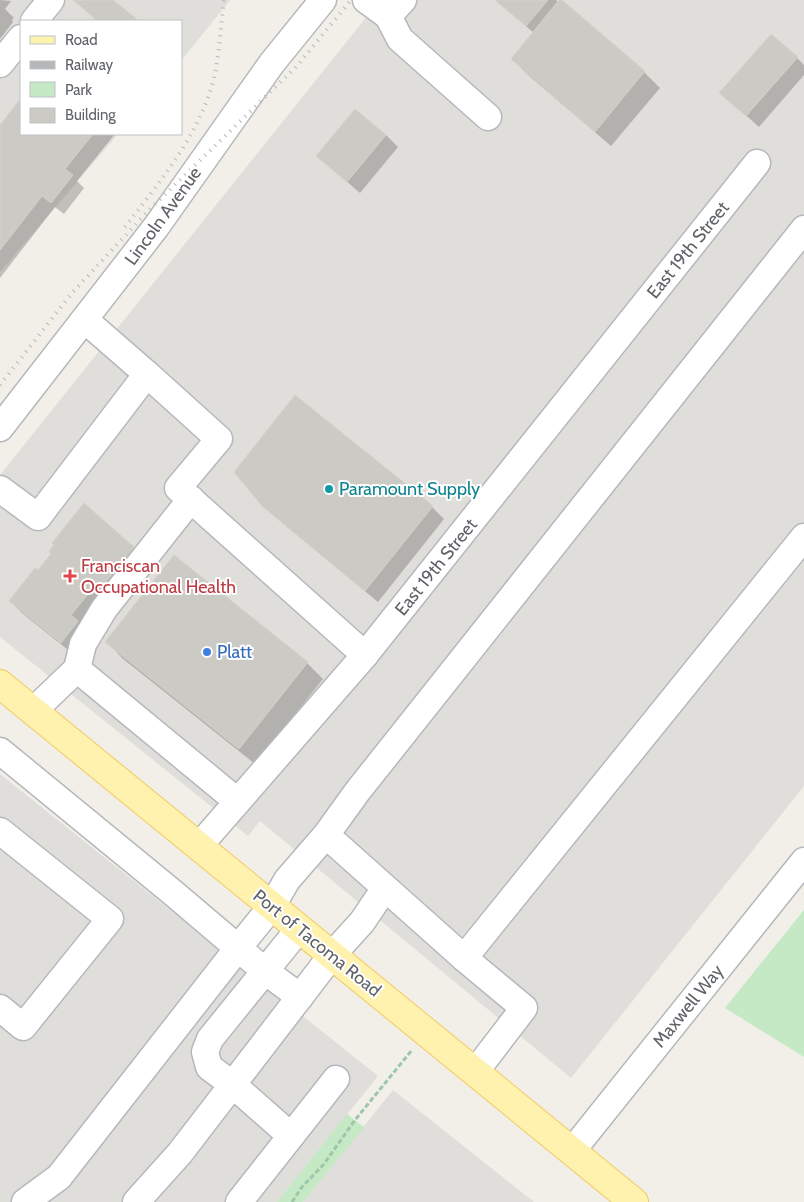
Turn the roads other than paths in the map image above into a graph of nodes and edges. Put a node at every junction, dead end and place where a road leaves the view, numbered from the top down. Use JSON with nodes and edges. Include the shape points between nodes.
{"nodes":[{"id":1,"x":52,"y":0,"type":"edge"},
{"id":2,"x":323,"y":0,"type":"edge"},
{"id":3,"x":366,"y":0,"type":"edge"},
{"id":4,"x":396,"y":8,"type":"edge"},
{"id":5,"x":35,"y":20,"type":"edge"},
{"id":6,"x":20,"y":39,"type":"edge"},
{"id":7,"x":0,"y":64,"type":"edge"},
{"id":8,"x":488,"y":117,"type":"dead end"},
{"id":9,"x":757,"y":163,"type":"dead end"},
{"id":10,"x":804,"y":229,"type":"edge"},
{"id":11,"x":85,"y":320,"type":"junction"},
{"id":12,"x":147,"y":374,"type":"junction"},
{"id":13,"x":0,"y":428,"type":"edge"},
{"id":14,"x":0,"y":489,"type":"edge"},
{"id":15,"x":191,"y":499,"type":"junction"},
{"id":16,"x":804,"y":537,"type":"edge"},
{"id":17,"x":365,"y":655,"type":"junction"},
{"id":18,"x":77,"y":669,"type":"junction"},
{"id":19,"x":0,"y":684,"type":"edge"},
{"id":20,"x":33,"y":711,"type":"junction"},
{"id":21,"x":0,"y":751,"type":"edge"},
{"id":22,"x":237,"y":801,"type":"junction"},
{"id":23,"x":0,"y":831,"type":"edge"},
{"id":24,"x":326,"y":835,"type":"junction"},
{"id":25,"x":198,"y":846,"type":"junction"},
{"id":26,"x":804,"y":860,"type":"edge"},
{"id":27,"x":386,"y":888,"type":"junction"},
{"id":28,"x":272,"y":906,"type":"junction"},
{"id":29,"x":299,"y":929,"type":"junction"},
{"id":30,"x":238,"y":948,"type":"junction"},
{"id":31,"x":332,"y":955,"type":"junction"},
{"id":32,"x":464,"y":958,"type":"junction"},
{"id":33,"x":265,"y":971,"type":"junction"},
{"id":34,"x":300,"y":997,"type":"junction"},
{"id":35,"x":0,"y":1008,"type":"edge"},
{"id":36,"x":475,"y":1072,"type":"junction"},
{"id":37,"x":336,"y":1079,"type":"dead end"},
{"id":38,"x":232,"y":1084,"type":"junction"},
{"id":39,"x":291,"y":1136,"type":"junction"},
{"id":40,"x":572,"y":1151,"type":"junction"},
{"id":41,"x":25,"y":1202,"type":"edge"},
{"id":42,"x":136,"y":1202,"type":"edge"},
{"id":43,"x":239,"y":1202,"type":"edge"},
{"id":44,"x":634,"y":1202,"type":"edge"}],
"edges":[{"from":1,"to":5,"type":"street"},
{"from":2,"to":11,"type":"street","name":"Lincoln Avenue","via":[[272,64]]},
{"from":3,"to":4,"type":"street"},
{"from":4,"to":8,"type":"street","via":[[400,38]]},
{"from":6,"to":7,"type":"street"},
{"from":9,"to":17,"type":"street","name":"East 19th Street"},
{"from":10,"to":24,"type":"street"},
{"from":11,"to":12,"type":"street"},
{"from":11,"to":13,"type":"street","name":"Lincoln Avenue"},
{"from":12,"to":14,"type":"street","via":[[38,517]]},
{"from":12,"to":15,"type":"street","via":[[219,439],[178,488]]},
{"from":15,"to":17,"type":"street"},
{"from":15,"to":18,"type":"street","via":[[104,609],[83,644]]},
{"from":16,"to":32,"type":"street"},
{"from":17,"to":22,"type":"street","name":"East 19th Street"},
{"from":18,"to":20,"type":"street"},
{"from":18,"to":22,"type":"street"},
{"from":19,"to":20,"type":"main road","name":"Port of Tacoma Road"},
{"from":20,"to":25,"type":"main road","name":"Port of Tacoma Road"},
{"from":21,"to":30,"type":"street"},
{"from":22,"to":25,"type":"street","name":"East 19th Street"},
{"from":23,"to":35,"type":"street","via":[[110,919],[23,1027]]},
{"from":24,"to":27,"type":"street"},
{"from":24,"to":28,"type":"street","via":[[287,880]]},
{"from":25,"to":28,"type":"main road","name":"Port of Tacoma Road"},
{"from":26,"to":40,"type":"street","name":"Maxwell Way"},
{"from":27,"to":31,"type":"street","via":[[357,928]]},
{"from":27,"to":32,"type":"street"},
{"from":28,"to":29,"type":"main road","name":"Port of Tacoma Road"},
{"from":28,"to":30,"type":"street"},
{"from":29,"to":31,"type":"main road","name":"Port of Tacoma Road"},
{"from":29,"to":33,"type":"street"},
{"from":30,"to":33,"type":"street"},
{"from":30,"to":41,"type":"street","via":[[59,1177]]},
{"from":31,"to":34,"type":"street"},
{"from":31,"to":36,"type":"main road","name":"Port of Tacoma Road"},
{"from":32,"to":36,"type":"street","via":[[524,1008]]},
{"from":33,"to":34,"type":"street"},
{"from":33,"to":38,"type":"street","via":[[210,1039],[205,1052],[208,1067]]},
{"from":34,"to":38,"type":"street"},
{"from":36,"to":40,"type":"main road","name":"Port of Tacoma Road"},
{"from":37,"to":39,"type":"street"},
{"from":38,"to":39,"type":"street"},
{"from":38,"to":42,"type":"street","via":[[180,1152]]},
{"from":39,"to":43,"type":"street"},
{"from":40,"to":44,"type":"main road","name":"Port of Tacoma Road"}]}
